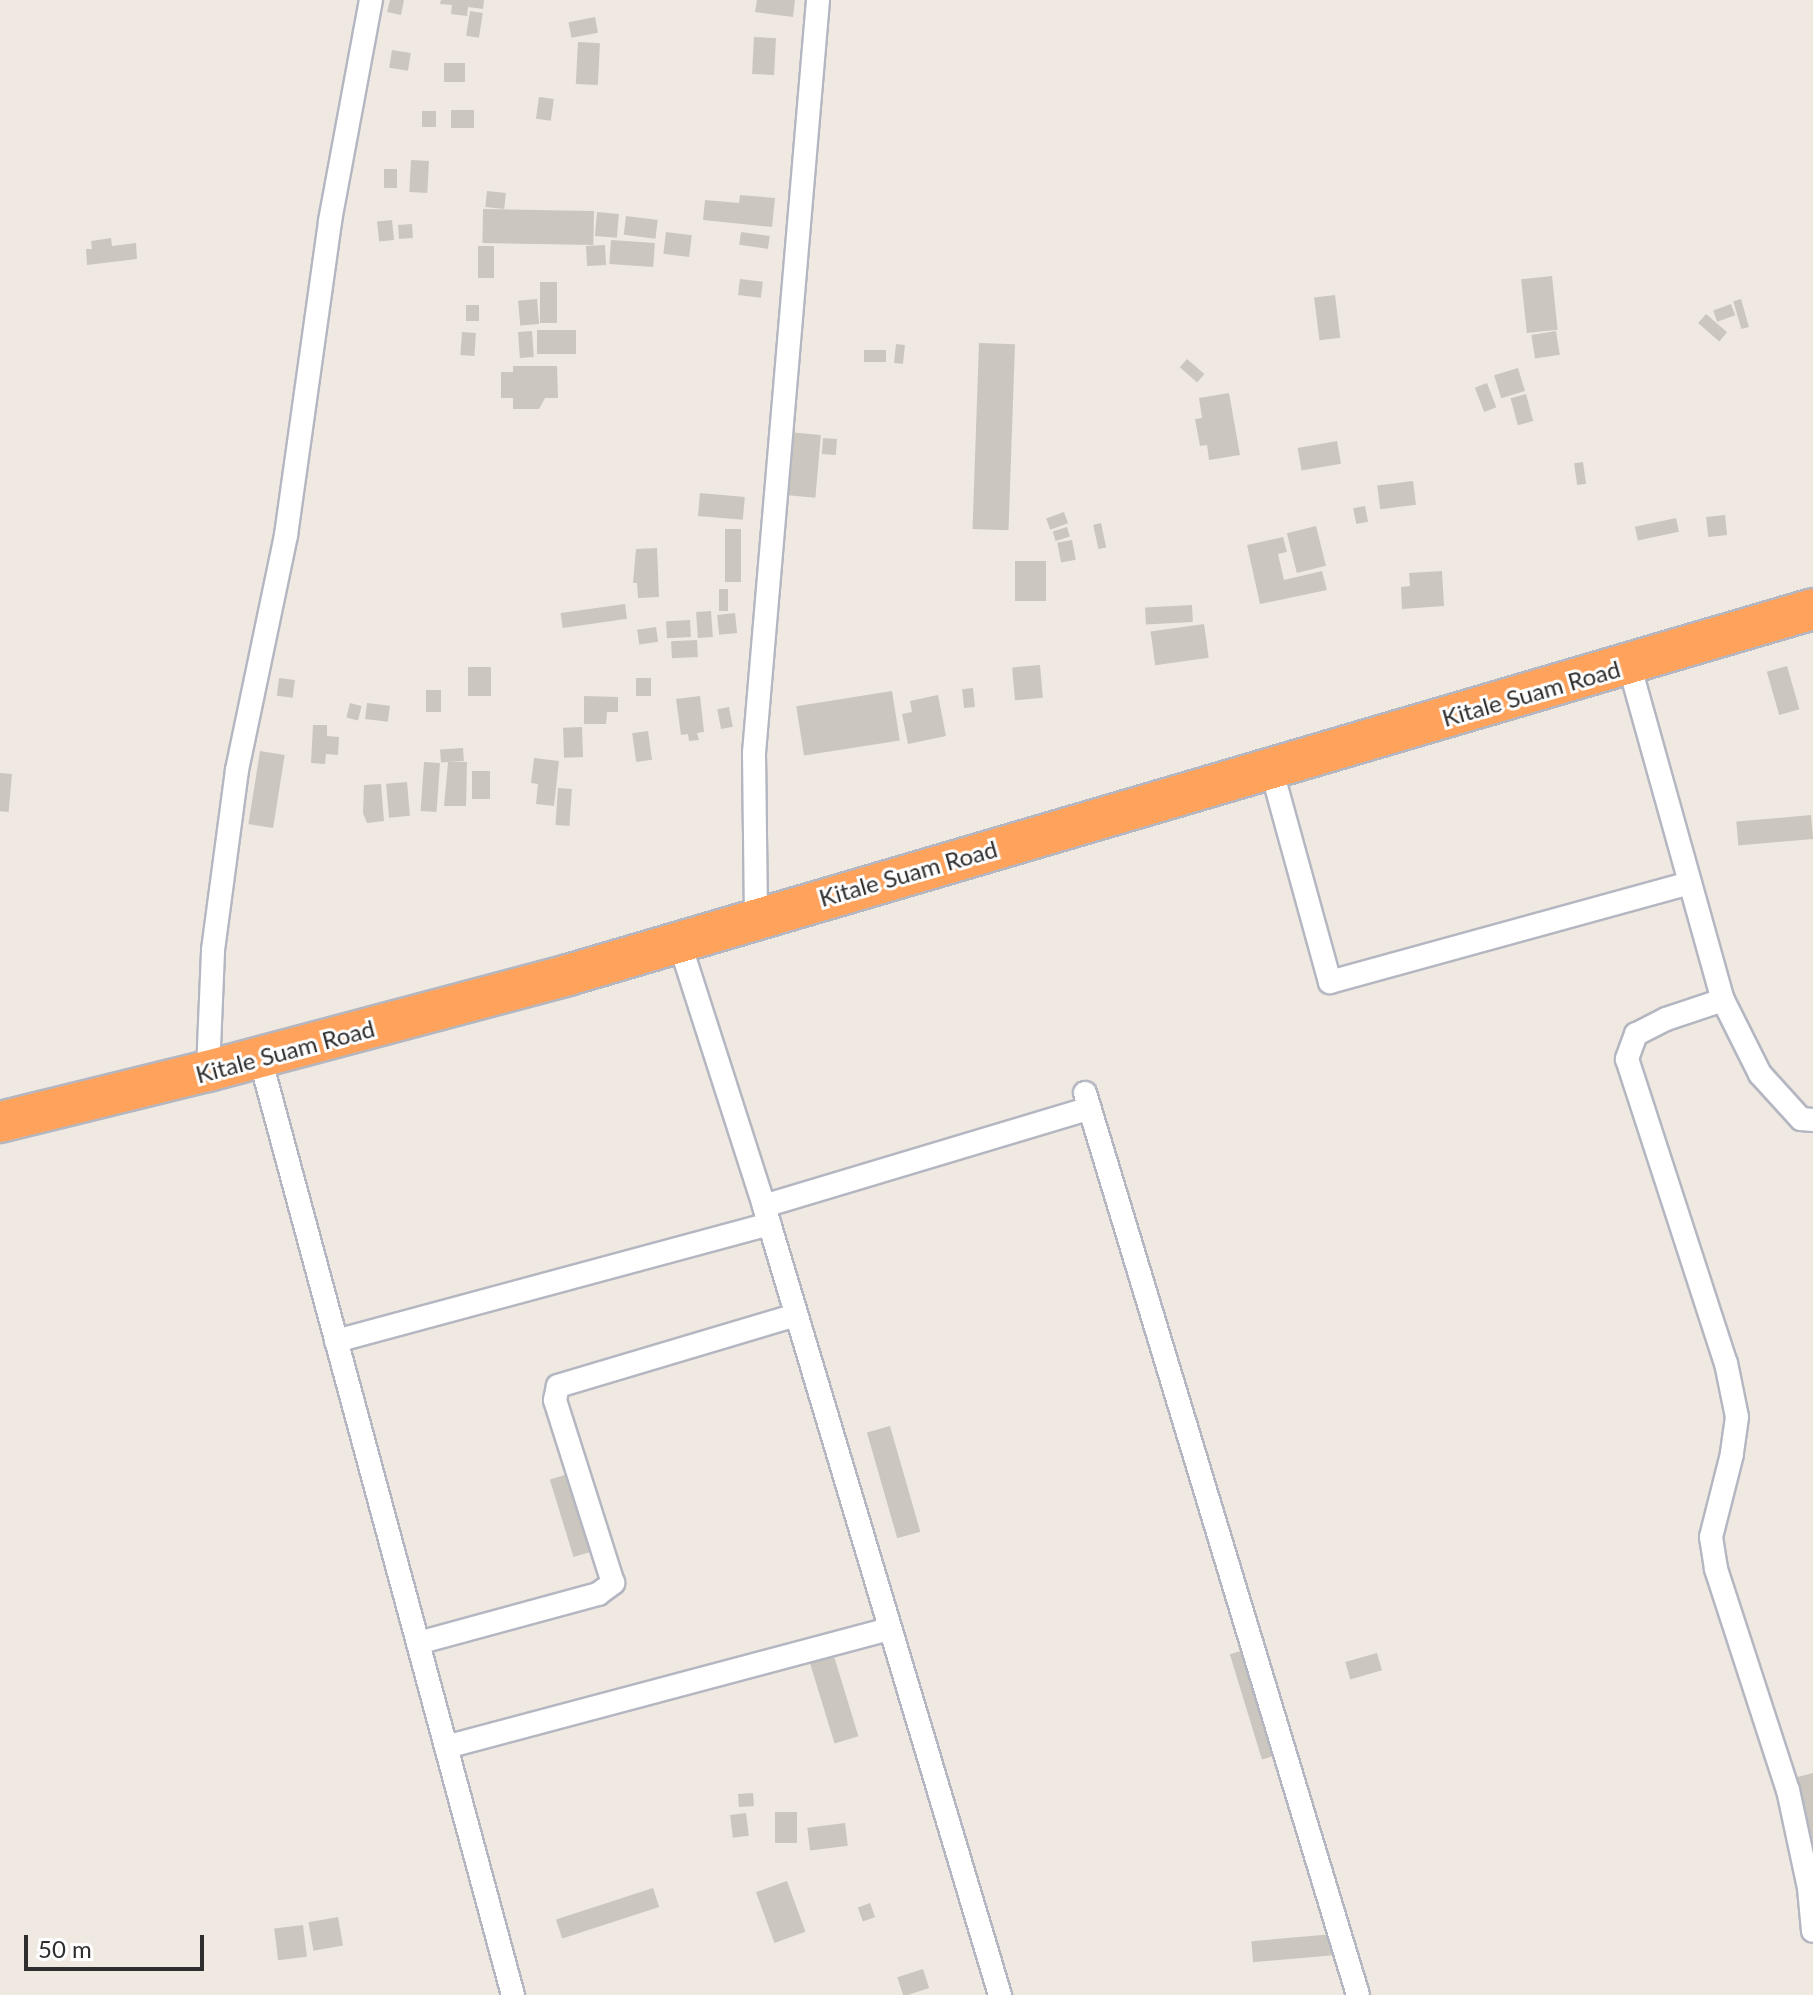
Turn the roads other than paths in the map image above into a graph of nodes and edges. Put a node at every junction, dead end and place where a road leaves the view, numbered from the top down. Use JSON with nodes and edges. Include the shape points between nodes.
{"nodes":[{"id":1,"x":371,"y":0,"type":"edge"},
{"id":2,"x":818,"y":0,"type":"edge"},
{"id":3,"x":1813,"y":609,"type":"edge"},
{"id":4,"x":1629,"y":664,"type":"junction"},
{"id":5,"x":1271,"y":768,"type":"junction"},
{"id":6,"x":1690,"y":883,"type":"junction"},
{"id":7,"x":756,"y":917,"type":"junction"},
{"id":8,"x":679,"y":941,"type":"junction"},
{"id":9,"x":1723,"y":1000,"type":"junction"},
{"id":10,"x":260,"y":1058,"type":"junction"},
{"id":11,"x":208,"y":1071,"type":"junction"},
{"id":12,"x":1813,"y":1120,"type":"edge"},
{"id":13,"x":0,"y":1122,"type":"edge"},
{"id":14,"x":766,"y":1215,"type":"junction"},
{"id":15,"x":796,"y":1315,"type":"junction"},
{"id":16,"x":336,"y":1341,"type":"junction"},
{"id":17,"x":890,"y":1629,"type":"junction"},
{"id":18,"x":418,"y":1643,"type":"junction"},
{"id":19,"x":446,"y":1747,"type":"junction"},
{"id":20,"x":1813,"y":1931,"type":"edge"},
{"id":21,"x":513,"y":1995,"type":"edge"},
{"id":22,"x":1000,"y":1995,"type":"edge"},
{"id":23,"x":1358,"y":1995,"type":"edge"}],
"edges":[{"from":1,"to":11,"type":"street","via":[[330,221],[286,535],[237,770],[213,950]]},
{"from":2,"to":7,"type":"street","via":[[754,753]]},
{"from":3,"to":4,"type":"highway","name":"Kitale Suam Road"},
{"from":4,"to":5,"type":"highway","name":"Kitale Suam Road"},
{"from":4,"to":6,"type":"street"},
{"from":5,"to":6,"type":"street","via":[[1330,982]]},
{"from":5,"to":7,"type":"highway","name":"Kitale Suam Road"},
{"from":6,"to":9,"type":"street"},
{"from":7,"to":8,"type":"highway","name":"Kitale Suam Road"},
{"from":8,"to":10,"type":"highway","name":"Kitale Suam Road"},
{"from":8,"to":14,"type":"street"},
{"from":9,"to":12,"type":"street","via":[[1760,1074],[1801,1119]]},
{"from":9,"to":20,"type":"street","via":[[1636,1034],[1627,1059],[1726,1363],[1737,1417],[1712,1547],[1788,1790]]},
{"from":10,"to":11,"type":"highway","name":"Kitale Suam Road"},
{"from":10,"to":16,"type":"street"},
{"from":11,"to":13,"type":"highway","name":"Kitale Suam Road"},
{"from":14,"to":15,"type":"street"},
{"from":14,"to":16,"type":"street"},
{"from":14,"to":23,"type":"street","via":[[1087,1100]]},
{"from":15,"to":17,"type":"street"},
{"from":15,"to":18,"type":"street","via":[[558,1386],[555,1400],[613,1583],[598,1594]]},
{"from":16,"to":18,"type":"street"},
{"from":17,"to":19,"type":"street"},
{"from":17,"to":22,"type":"street"},
{"from":18,"to":19,"type":"street"},
{"from":19,"to":21,"type":"street"}]}
